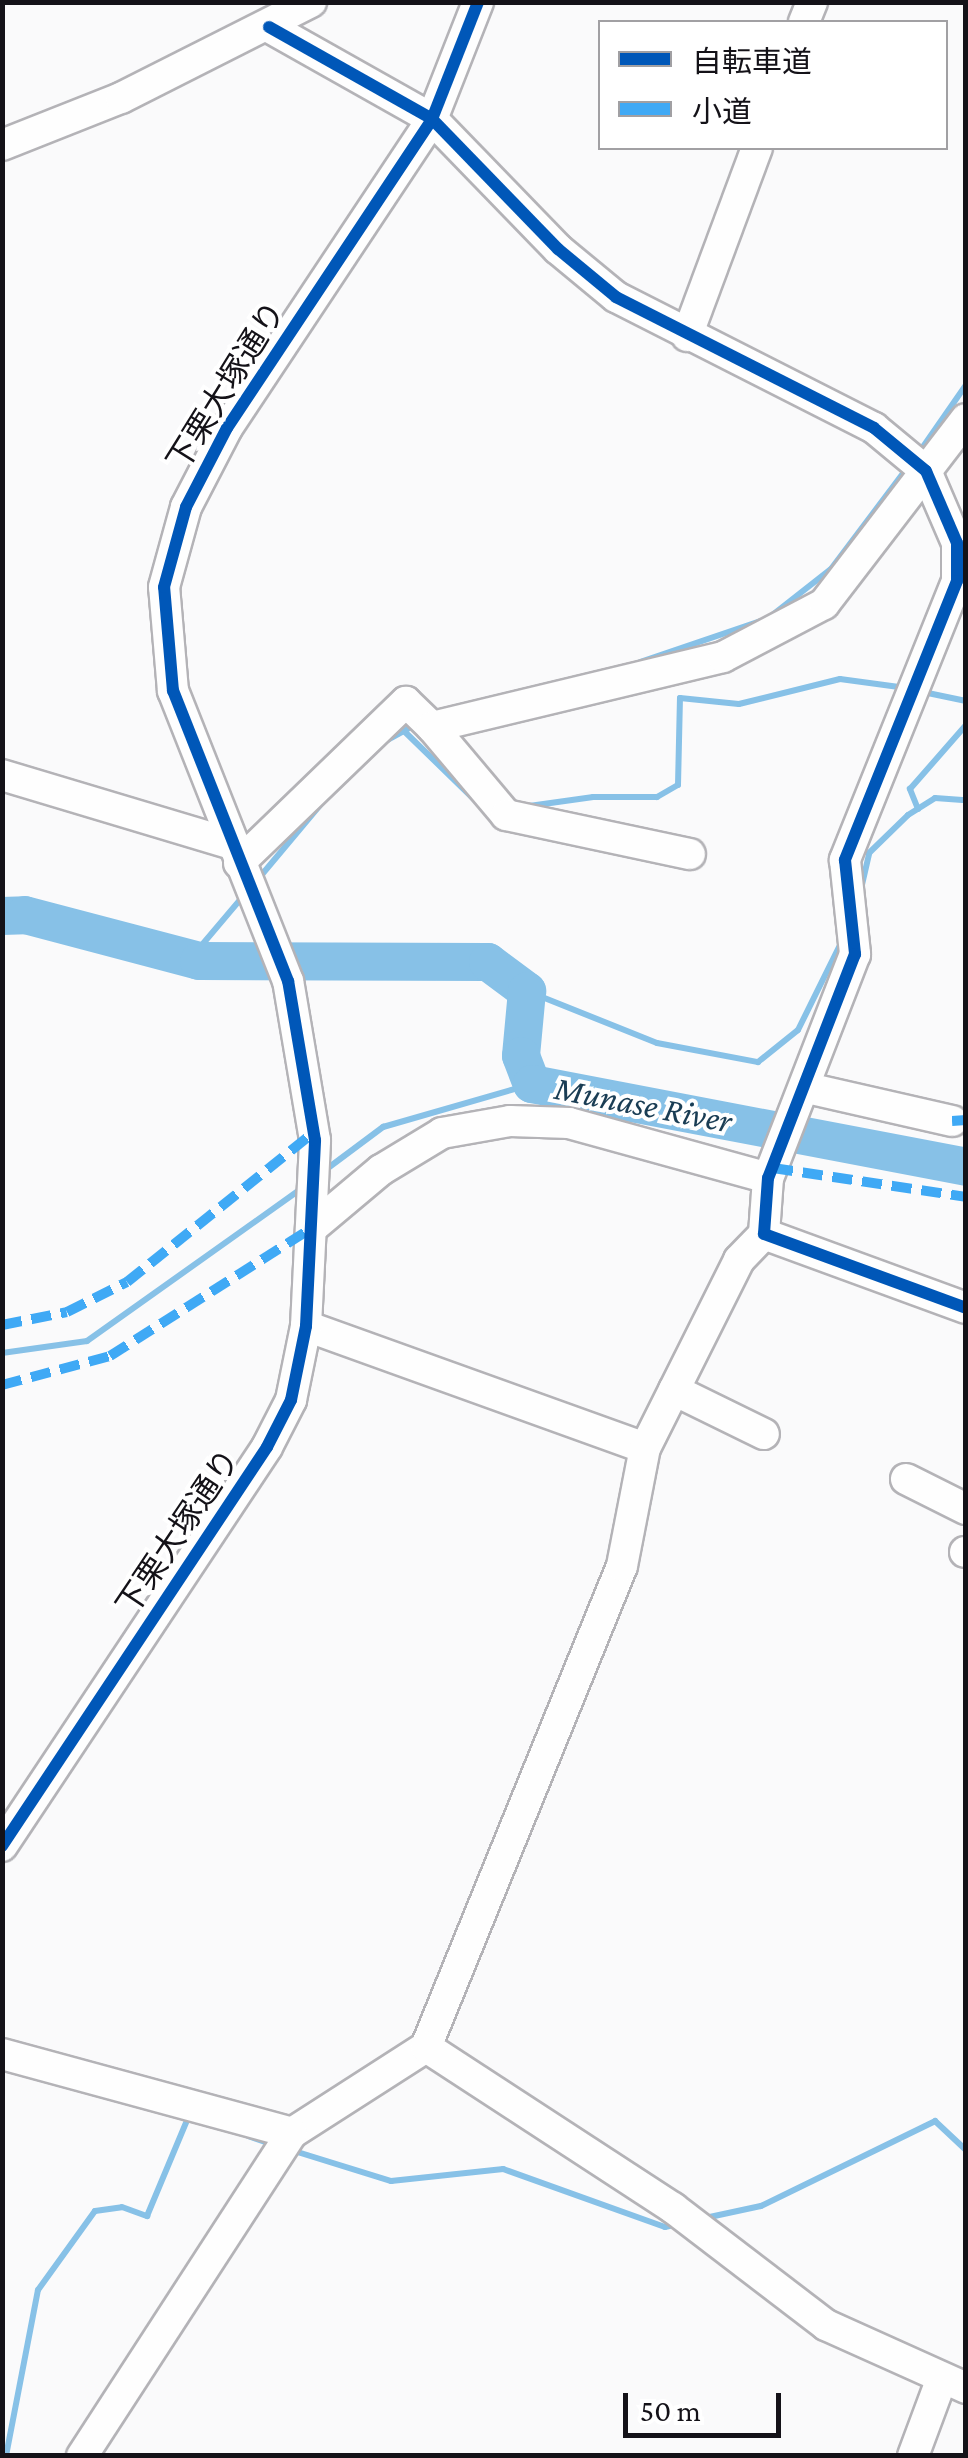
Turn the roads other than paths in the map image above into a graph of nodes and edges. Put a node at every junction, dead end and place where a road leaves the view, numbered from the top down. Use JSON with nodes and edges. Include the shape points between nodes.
{"nodes":[{"id":1,"x":311,"y":2,"type":"edge"},
{"id":2,"x":478,"y":2,"type":"edge"},
{"id":3,"x":269,"y":27,"type":"junction"},
{"id":4,"x":432,"y":119,"type":"junction"},
{"id":5,"x":2,"y":144,"type":"edge"},
{"id":6,"x":757,"y":150,"type":"edge"},
{"id":7,"x":687,"y":336,"type":"junction"},
{"id":8,"x":966,"y":419,"type":"edge"},
{"id":9,"x":926,"y":471,"type":"junction"},
{"id":10,"x":432,"y":727,"type":"junction"},
{"id":11,"x":2,"y":775,"type":"edge"},
{"id":12,"x":237,"y":854,"type":"junction"},
{"id":13,"x":690,"y":854,"type":"dead end"},
{"id":14,"x":804,"y":1094,"type":"junction"},
{"id":15,"x":952,"y":1121,"type":"dead end"},
{"id":16,"x":772,"y":1170,"type":"junction"},
{"id":17,"x":313,"y":1222,"type":"junction"},
{"id":18,"x":764,"y":1234,"type":"junction"},
{"id":19,"x":966,"y":1308,"type":"edge"},
{"id":20,"x":306,"y":1326,"type":"junction"},
{"id":21,"x":674,"y":1390,"type":"junction"},
{"id":22,"x":764,"y":1434,"type":"dead end"},
{"id":23,"x":645,"y":1448,"type":"junction"},
{"id":24,"x":906,"y":1478,"type":"dead end"},
{"id":25,"x":966,"y":1509,"type":"edge"},
{"id":26,"x":2,"y":1846,"type":"edge"},
{"id":27,"x":426,"y":2047,"type":"junction"},
{"id":28,"x":2,"y":2054,"type":"edge"},
{"id":29,"x":292,"y":2133,"type":"junction"},
{"id":30,"x":954,"y":2383,"type":"edge"},
{"id":31,"x":82,"y":2456,"type":"edge"},
{"id":32,"x":913,"y":2456,"type":"edge"}],
"edges":[{"from":1,"to":3,"type":"street"},
{"from":2,"to":4,"type":"street","name":"下栗大塚通り"},
{"from":3,"to":4,"type":"street"},
{"from":3,"to":5,"type":"street"},
{"from":4,"to":7,"type":"street","via":[[558,249],[616,297]]},
{"from":4,"to":12,"type":"street","name":"下栗大塚通り","via":[[227,428],[181,523],[164,587],[173,690]]},
{"from":6,"to":7,"type":"street"},
{"from":7,"to":9,"type":"street","via":[[874,428]]},
{"from":8,"to":9,"type":"street"},
{"from":9,"to":10,"type":"street","via":[[824,604],[723,658]]},
{"from":9,"to":14,"type":"street","via":[[957,543],[957,581],[845,860],[855,954]]},
{"from":10,"to":12,"type":"street","via":[[406,702]]},
{"from":10,"to":13,"type":"street","via":[[506,814]]},
{"from":11,"to":12,"type":"street"},
{"from":12,"to":17,"type":"street","name":"下栗大塚通り","via":[[288,980],[316,1140]]},
{"from":14,"to":15,"type":"street"},
{"from":14,"to":16,"type":"street"},
{"from":16,"to":17,"type":"street","via":[[570,1123],[510,1121],[442,1133]]},
{"from":16,"to":18,"type":"street"},
{"from":17,"to":20,"type":"street","name":"下栗大塚通り"},
{"from":18,"to":19,"type":"street"},
{"from":18,"to":21,"type":"street","via":[[739,1260]]},
{"from":20,"to":23,"type":"street"},
{"from":20,"to":26,"type":"street","name":"下栗大塚通り","via":[[291,1400],[267,1448]]},
{"from":21,"to":22,"type":"street"},
{"from":21,"to":23,"type":"street"},
{"from":23,"to":27,"type":"street","via":[[622,1566]]},
{"from":24,"to":25,"type":"street"},
{"from":27,"to":29,"type":"street"},
{"from":27,"to":30,"type":"street","via":[[673,2208],[826,2324]]},
{"from":28,"to":29,"type":"street"},
{"from":29,"to":31,"type":"street"},
{"from":30,"to":32,"type":"street"}]}
